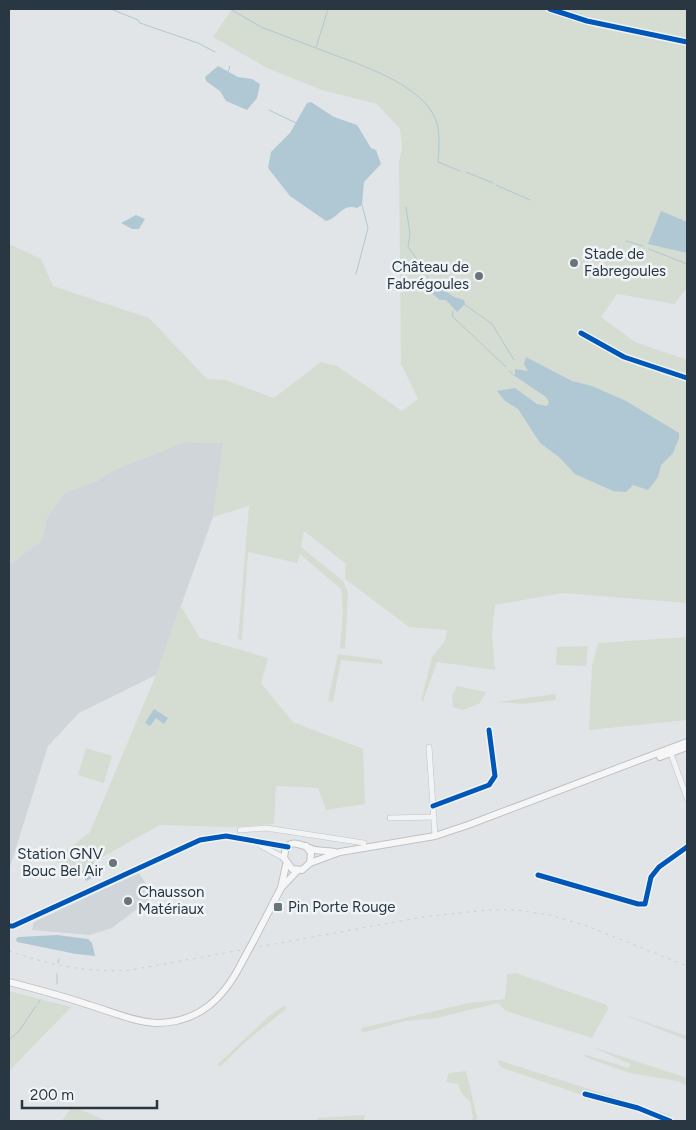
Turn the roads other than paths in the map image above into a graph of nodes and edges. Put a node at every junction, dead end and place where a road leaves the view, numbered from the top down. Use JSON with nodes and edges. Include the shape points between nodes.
{"nodes":[{"id":1,"x":550,"y":9,"type":"edge"},
{"id":2,"x":687,"y":42,"type":"edge"},
{"id":3,"x":581,"y":333,"type":"dead end"},
{"id":4,"x":687,"y":378,"type":"edge"},
{"id":5,"x":489,"y":730,"type":"dead end"},
{"id":6,"x":687,"y":742,"type":"edge"},
{"id":7,"x":429,"y":747,"type":"dead end"},
{"id":8,"x":687,"y":747,"type":"edge"},
{"id":9,"x":670,"y":751,"type":"junction"},
{"id":10,"x":685,"y":782,"type":"edge"},
{"id":11,"x":687,"y":798,"type":"edge"},
{"id":12,"x":433,"y":806,"type":"junction"},
{"id":13,"x":390,"y":818,"type":"dead end"},
{"id":14,"x":434,"y":818,"type":"junction"},
{"id":15,"x":240,"y":830,"type":"dead end"},
{"id":16,"x":301,"y":833,"type":"junction"},
{"id":17,"x":435,"y":836,"type":"junction"},
{"id":18,"x":248,"y":840,"type":"junction"},
{"id":19,"x":299,"y":843,"type":"junction"},
{"id":20,"x":364,"y":843,"type":"dead end"},
{"id":21,"x":306,"y":846,"type":"junction"},
{"id":22,"x":288,"y":847,"type":"junction"},
{"id":23,"x":687,"y":847,"type":"edge"},
{"id":24,"x":340,"y":852,"type":"junction"},
{"id":25,"x":285,"y":861,"type":"junction"},
{"id":26,"x":310,"y":862,"type":"junction"},
{"id":27,"x":298,"y":870,"type":"junction"},
{"id":28,"x":538,"y":875,"type":"dead end"},
{"id":29,"x":281,"y":888,"type":"junction"},
{"id":30,"x":9,"y":926,"type":"edge"},
{"id":31,"x":9,"y":982,"type":"edge"},
{"id":32,"x":584,"y":1094,"type":"dead end"},
{"id":33,"x":670,"y":1121,"type":"edge"}],
"edges":[{"from":1,"to":2,"type":"street","via":[[586,21]]},
{"from":3,"to":4,"type":"street","via":[[624,357]]},
{"from":5,"to":12,"type":"street","via":[[493,781]]},
{"from":6,"to":9,"type":"main road"},
{"from":7,"to":12,"type":"street"},
{"from":8,"to":9,"type":"main road"},
{"from":9,"to":10,"type":"street"},
{"from":9,"to":17,"type":"main road"},
{"from":10,"to":11,"type":"street"},
{"from":12,"to":14,"type":"street"},
{"from":13,"to":14,"type":"street"},
{"from":14,"to":17,"type":"street"},
{"from":15,"to":16,"type":"street","via":[[266,828]]},
{"from":16,"to":19,"type":"street"},
{"from":16,"to":20,"type":"street"},
{"from":17,"to":24,"type":"main road"},
{"from":18,"to":22,"type":"street"},
{"from":18,"to":25,"type":"street"},
{"from":18,"to":30,"type":"street","via":[[218,836],[186,844]]},
{"from":19,"to":21,"type":"main road"},
{"from":19,"to":22,"type":"main road"},
{"from":21,"to":24,"type":"main road","via":[[314,850]]},
{"from":21,"to":26,"type":"main road","via":[[311,853]]},
{"from":22,"to":25,"type":"main road"},
{"from":23,"to":28,"type":"street","via":[[659,867],[651,877],[645,904]]},
{"from":24,"to":26,"type":"main road"},
{"from":25,"to":27,"type":"main road"},
{"from":25,"to":29,"type":"main road"},
{"from":26,"to":27,"type":"main road","via":[[306,868]]},
{"from":27,"to":29,"type":"main road"},
{"from":29,"to":31,"type":"main road","bridge":true,"via":[[220,997],[185,1018],[156,1023]]},
{"from":32,"to":33,"type":"street","via":[[638,1108]]}]}
